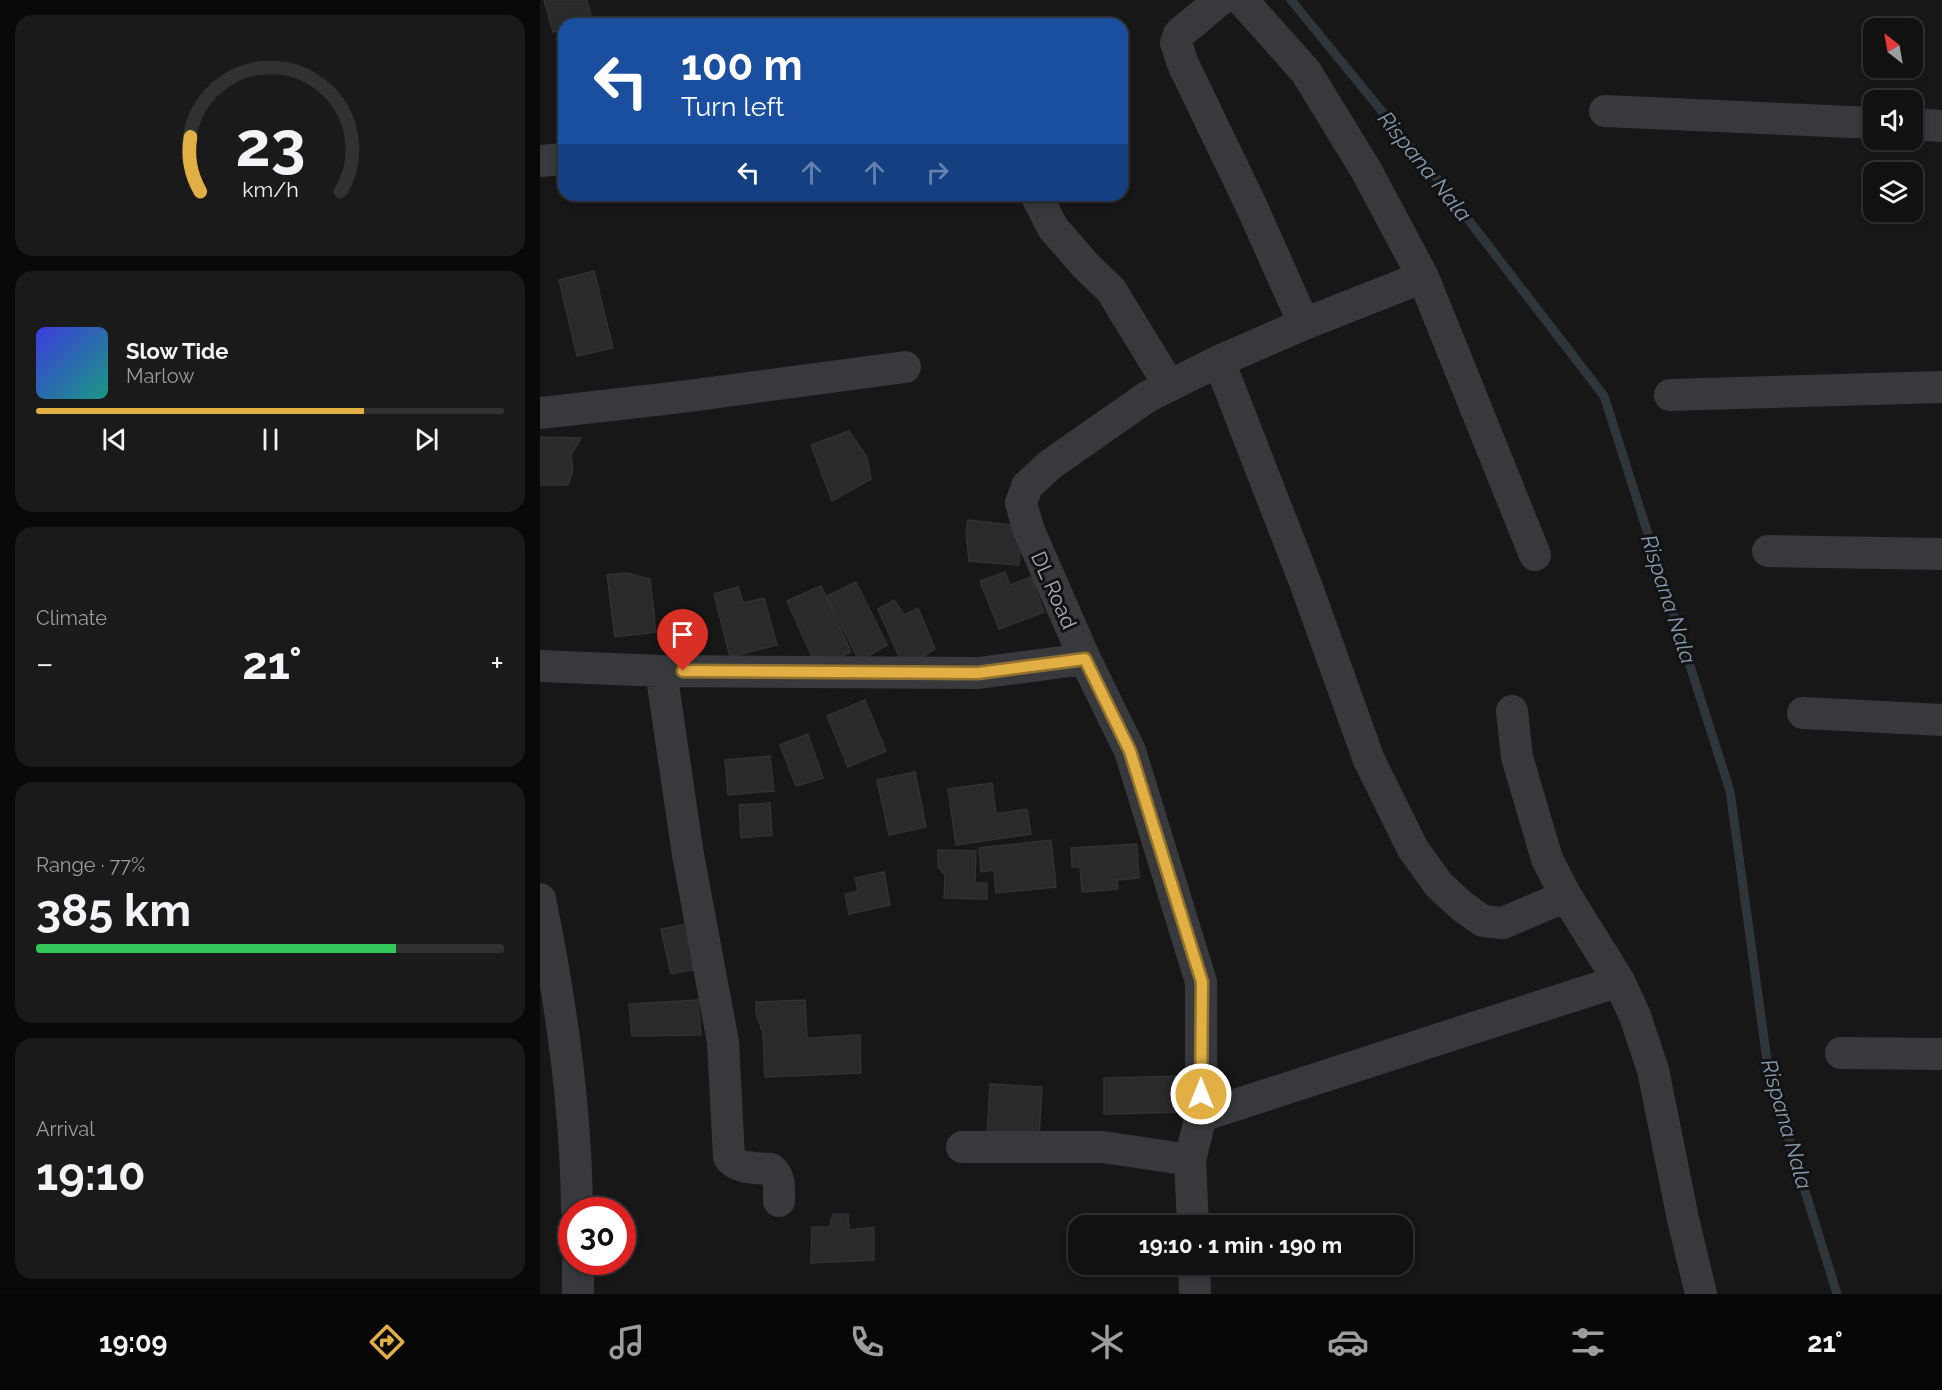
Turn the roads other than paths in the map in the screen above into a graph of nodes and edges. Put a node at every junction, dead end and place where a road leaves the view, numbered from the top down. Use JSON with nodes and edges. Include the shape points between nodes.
{"nodes":[{"id":1,"x":1220,"y":0,"type":"edge"},
{"id":2,"x":1242,"y":0,"type":"edge"},
{"id":3,"x":1605,"y":111,"type":"dead end"},
{"id":4,"x":1863,"y":123,"type":"edge"},
{"id":5,"x":1923,"y":125,"type":"edge"},
{"id":6,"x":1942,"y":126,"type":"edge"},
{"id":7,"x":558,"y":160,"type":"edge"},
{"id":8,"x":540,"y":161,"type":"edge"},
{"id":9,"x":1039,"y":201,"type":"edge"},
{"id":10,"x":1423,"y":277,"type":"junction"},
{"id":11,"x":1304,"y":324,"type":"junction"},
{"id":12,"x":1219,"y":361,"type":"junction"},
{"id":13,"x":905,"y":367,"type":"dead end"},
{"id":14,"x":1169,"y":385,"type":"junction"},
{"id":15,"x":1942,"y":387,"type":"edge"},
{"id":16,"x":1670,"y":395,"type":"dead end"},
{"id":17,"x":540,"y":413,"type":"edge"},
{"id":18,"x":1768,"y":550,"type":"dead end"},
{"id":19,"x":1942,"y":554,"type":"edge"},
{"id":20,"x":1535,"y":555,"type":"dead end"},
{"id":21,"x":1085,"y":659,"type":"junction"},
{"id":22,"x":540,"y":666,"type":"edge"},
{"id":23,"x":661,"y":671,"type":"junction"},
{"id":24,"x":1512,"y":711,"type":"dead end"},
{"id":25,"x":1803,"y":713,"type":"dead end"},
{"id":26,"x":1942,"y":720,"type":"edge"},
{"id":27,"x":1566,"y":896,"type":"junction"},
{"id":28,"x":540,"y":899,"type":"edge"},
{"id":29,"x":1619,"y":981,"type":"junction"},
{"id":30,"x":1841,"y":1053,"type":"dead end"},
{"id":31,"x":1942,"y":1054,"type":"edge"},
{"id":32,"x":1201,"y":1116,"type":"junction"},
{"id":33,"x":962,"y":1147,"type":"dead end"},
{"id":34,"x":1190,"y":1160,"type":"junction"},
{"id":35,"x":576,"y":1197,"type":"edge"},
{"id":36,"x":779,"y":1201,"type":"dead end"},
{"id":37,"x":1192,"y":1215,"type":"edge"},
{"id":38,"x":578,"y":1275,"type":"edge"},
{"id":39,"x":1194,"y":1275,"type":"edge"},
{"id":40,"x":578,"y":1294,"type":"edge"},
{"id":41,"x":1195,"y":1294,"type":"edge"},
{"id":42,"x":1701,"y":1294,"type":"edge"}],
"edges":[{"from":1,"to":11,"type":"street","via":[[1179,34],[1176,44]]},
{"from":2,"to":10,"type":"street","via":[[1306,72],[1366,170]]},
{"from":3,"to":4,"type":"street"},
{"from":5,"to":6,"type":"street"},
{"from":7,"to":8,"type":"street"},
{"from":9,"to":14,"type":"street","via":[[1053,228],[1111,290]]},
{"from":10,"to":11,"type":"street","name":"DL Road"},
{"from":10,"to":20,"type":"street"},
{"from":11,"to":12,"type":"street","name":"DL Road"},
{"from":12,"to":14,"type":"street","name":"DL Road"},
{"from":12,"to":27,"type":"street","via":[[1370,760],[1413,849],[1438,885],[1484,921],[1503,923]]},
{"from":13,"to":17,"type":"street"},
{"from":14,"to":21,"type":"street","name":"DL Road","via":[[1051,464],[1027,486],[1021,503],[1029,531]]},
{"from":15,"to":16,"type":"street"},
{"from":18,"to":19,"type":"street"},
{"from":21,"to":23,"type":"street","via":[[978,673]]},
{"from":21,"to":32,"type":"street","name":"DL Road","via":[[1130,751],[1202,982]]},
{"from":22,"to":23,"type":"street"},
{"from":23,"to":36,"type":"street","via":[[688,855],[723,1042],[729,1157],[737,1164],[771,1169],[779,1178]]},
{"from":24,"to":27,"type":"street","via":[[1516,757],[1547,859]]},
{"from":25,"to":26,"type":"street"},
{"from":27,"to":29,"type":"street"},
{"from":28,"to":35,"type":"street","via":[[571,1092]]},
{"from":29,"to":32,"type":"street"},
{"from":29,"to":42,"type":"street","via":[[1653,1070]]},
{"from":30,"to":31,"type":"street"},
{"from":32,"to":34,"type":"street","name":"DL Road"},
{"from":33,"to":34,"type":"street","via":[[1103,1147]]},
{"from":34,"to":37,"type":"street","name":"DL Road"},
{"from":38,"to":40,"type":"street"},
{"from":39,"to":41,"type":"street"}]}
